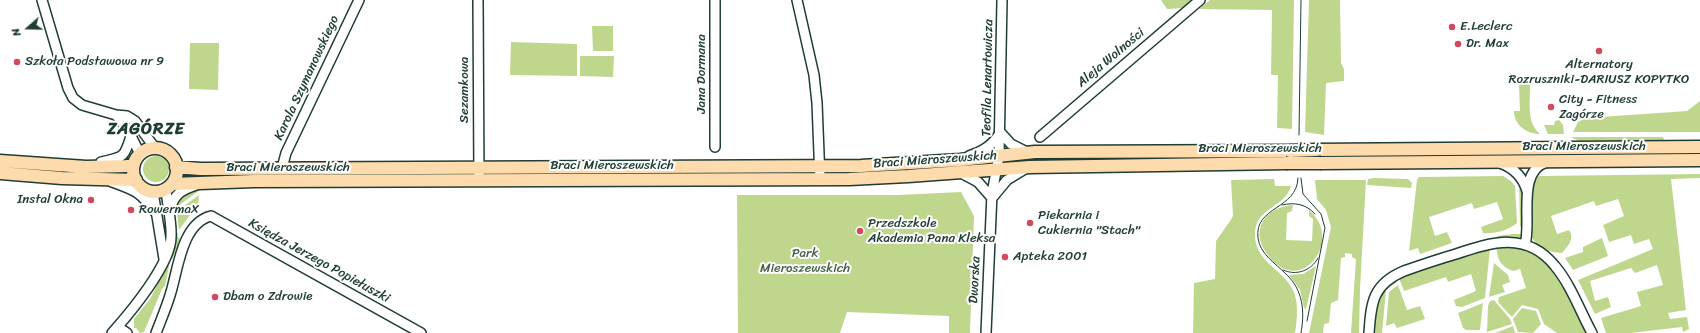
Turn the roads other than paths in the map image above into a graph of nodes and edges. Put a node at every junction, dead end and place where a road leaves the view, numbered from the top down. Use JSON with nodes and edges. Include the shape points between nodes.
{"nodes":[{"id":1,"x":42,"y":0,"type":"edge"},
{"id":2,"x":359,"y":0,"type":"edge"},
{"id":3,"x":478,"y":0,"type":"edge"},
{"id":4,"x":715,"y":0,"type":"edge"},
{"id":5,"x":797,"y":0,"type":"edge"},
{"id":6,"x":1002,"y":0,"type":"edge"},
{"id":7,"x":1200,"y":0,"type":"edge"},
{"id":8,"x":116,"y":116,"type":"junction"},
{"id":9,"x":1000,"y":132,"type":"junction"},
{"id":10,"x":131,"y":136,"type":"junction"},
{"id":11,"x":1040,"y":137,"type":"dead end"},
{"id":12,"x":715,"y":147,"type":"dead end"},
{"id":13,"x":1700,"y":147,"type":"edge"},
{"id":14,"x":155,"y":148,"type":"junction"},
{"id":15,"x":1335,"y":150,"type":"junction"},
{"id":16,"x":1029,"y":153,"type":"junction"},
{"id":17,"x":999,"y":156,"type":"junction"},
{"id":18,"x":137,"y":159,"type":"junction"},
{"id":19,"x":960,"y":160,"type":"junction"},
{"id":20,"x":1700,"y":160,"type":"edge"},
{"id":21,"x":1549,"y":161,"type":"junction"},
{"id":22,"x":0,"y":162,"type":"edge"},
{"id":23,"x":1496,"y":162,"type":"junction"},
{"id":24,"x":1334,"y":163,"type":"junction"},
{"id":25,"x":820,"y":165,"type":"junction"},
{"id":26,"x":86,"y":167,"type":"junction"},
{"id":27,"x":176,"y":167,"type":"junction"},
{"id":28,"x":1030,"y":167,"type":"junction"},
{"id":29,"x":282,"y":168,"type":"junction"},
{"id":30,"x":479,"y":168,"type":"junction"},
{"id":31,"x":997,"y":170,"type":"junction"},
{"id":32,"x":0,"y":173,"type":"edge"},
{"id":33,"x":961,"y":173,"type":"junction"},
{"id":34,"x":104,"y":179,"type":"junction"},
{"id":35,"x":820,"y":179,"type":"junction"},
{"id":36,"x":136,"y":180,"type":"junction"},
{"id":37,"x":478,"y":180,"type":"junction"},
{"id":38,"x":254,"y":181,"type":"junction"},
{"id":39,"x":310,"y":182,"type":"junction"},
{"id":40,"x":203,"y":183,"type":"junction"},
{"id":41,"x":169,"y":186,"type":"junction"},
{"id":42,"x":150,"y":191,"type":"junction"},
{"id":43,"x":1527,"y":193,"type":"junction"},
{"id":44,"x":992,"y":198,"type":"junction"},
{"id":45,"x":169,"y":212,"type":"junction"},
{"id":46,"x":156,"y":214,"type":"junction"},
{"id":47,"x":1525,"y":245,"type":"junction"},
{"id":48,"x":164,"y":260,"type":"junction"},
{"id":49,"x":115,"y":330,"type":"edge"},
{"id":50,"x":127,"y":333,"type":"edge"},
{"id":51,"x":156,"y":333,"type":"edge"},
{"id":52,"x":421,"y":333,"type":"edge"},
{"id":53,"x":986,"y":333,"type":"edge"},
{"id":54,"x":1369,"y":333,"type":"edge"},
{"id":55,"x":1592,"y":333,"type":"edge"}],
"edges":[{"from":1,"to":8,"type":"street","via":[[70,93],[82,105]]},
{"from":2,"to":29,"type":"street","name":"Karola Szymanowskiego","via":[[286,153]]},
{"from":3,"to":30,"type":"street","name":"Sezamkowa"},
{"from":4,"to":12,"type":"street","name":"Jana Dormana"},
{"from":5,"to":25,"type":"street","via":[[814,75]]},
{"from":6,"to":9,"type":"street","name":"Teofila Lenartowicza"},
{"from":7,"to":11,"type":"street","name":"Aleja Wolności"},
{"from":8,"to":10,"type":"street"},
{"from":8,"to":14,"type":"street","via":[[127,116],[135,121]]},
{"from":9,"to":16,"type":"street","via":[[1011,144]]},
{"from":9,"to":17,"type":"street","name":"Teofila Lenartowicza"},
{"from":9,"to":19,"type":"street","via":[[995,142],[986,149]]},
{"from":10,"to":18,"type":"street"},
{"from":10,"to":26,"type":"street","via":[[127,149],[120,158]]},
{"from":13,"to":15,"type":"main road","name":"Braci Mieroszewskich"},
{"from":14,"to":18,"type":"main road","via":[[147,150]]},
{"from":14,"to":27,"type":"main road","via":[[171,156]]},
{"from":15,"to":16,"type":"main road","name":"Braci Mieroszewskich","bridge":true},
{"from":15,"to":24,"type":"main road"},
{"from":16,"to":17,"type":"main road","name":"Braci Mieroszewskich"},
{"from":17,"to":19,"type":"main road","name":"Braci Mieroszewskich"},
{"from":17,"to":31,"type":"street","name":"Dworska"},
{"from":18,"to":26,"type":"main road","via":[[127,166]]},
{"from":18,"to":36,"type":"main road","via":[[134,175]]},
{"from":19,"to":25,"type":"main road","name":"Braci Mieroszewskich","via":[[861,166]]},
{"from":20,"to":21,"type":"main road","name":"Braci Mieroszewskich"},
{"from":21,"to":23,"type":"main road","name":"Braci Mieroszewskich"},
{"from":21,"to":43,"type":"street","via":[[1533,171]]},
{"from":22,"to":26,"type":"main road"},
{"from":23,"to":24,"type":"main road","name":"Braci Mieroszewskich"},
{"from":23,"to":43,"type":"street","via":[[1518,174]]},
{"from":24,"to":28,"type":"main road","name":"Braci Mieroszewskich","bridge":true},
{"from":25,"to":30,"type":"main road","name":"Braci Mieroszewskich"},
{"from":25,"to":35,"type":"street"},
{"from":27,"to":29,"type":"main road","name":"Braci Mieroszewskich"},
{"from":27,"to":41,"type":"main road","via":[[176,176]]},
{"from":28,"to":31,"type":"main road","name":"Braci Mieroszewskich"},
{"from":28,"to":44,"type":"street","via":[[1015,173]]},
{"from":29,"to":30,"type":"main road","name":"Braci Mieroszewskich"},
{"from":29,"to":38,"type":"main road","via":[[278,173]]},
{"from":29,"to":39,"type":"main road","via":[[295,178]]},
{"from":30,"to":37,"type":"street","name":"Sezamkowa"},
{"from":31,"to":33,"type":"main road","name":"Braci Mieroszewskich"},
{"from":31,"to":44,"type":"street","name":"Dworska"},
{"from":32,"to":34,"type":"main road"},
{"from":33,"to":35,"type":"main road","name":"Braci Mieroszewskich"},
{"from":33,"to":44,"type":"street","via":[[978,182]]},
{"from":34,"to":36,"type":"main road"},
{"from":34,"to":46,"type":"street","via":[[131,188]]},
{"from":35,"to":37,"type":"main road","name":"Braci Mieroszewskich"},
{"from":36,"to":42,"type":"main road","via":[[144,189]]},
{"from":37,"to":39,"type":"main road","name":"Braci Mieroszewskich"},
{"from":38,"to":39,"type":"main road","name":"Braci Mieroszewskich"},
{"from":38,"to":40,"type":"main road","name":"Braci Mieroszewskich"},
{"from":40,"to":41,"type":"main road","name":"Braci Mieroszewskich"},
{"from":40,"to":45,"type":"street","via":[[179,193],[173,200]]},
{"from":41,"to":42,"type":"main road","via":[[158,191]]},
{"from":41,"to":45,"type":"street"},
{"from":42,"to":46,"type":"street","via":[[154,198]]},
{"from":43,"to":47,"type":"street","via":[[1528,231]]},
{"from":44,"to":53,"type":"street","name":"Dworska"},
{"from":45,"to":48,"type":"street","via":[[172,237]]},
{"from":46,"to":48,"type":"street"},
{"from":47,"to":54,"type":"street","via":[[1506,242],[1487,244],[1396,274],[1382,283],[1377,290],[1371,311]]},
{"from":47,"to":55,"type":"street","via":[[1545,256],[1556,267]]},
{"from":48,"to":49,"type":"street","via":[[150,285]]},
{"from":49,"to":50,"type":"street"},
{"from":51,"to":52,"type":"street","name":"Księdza Jerzego Popiełuszki","via":[[171,294],[186,240],[204,217],[211,216]]}]}
